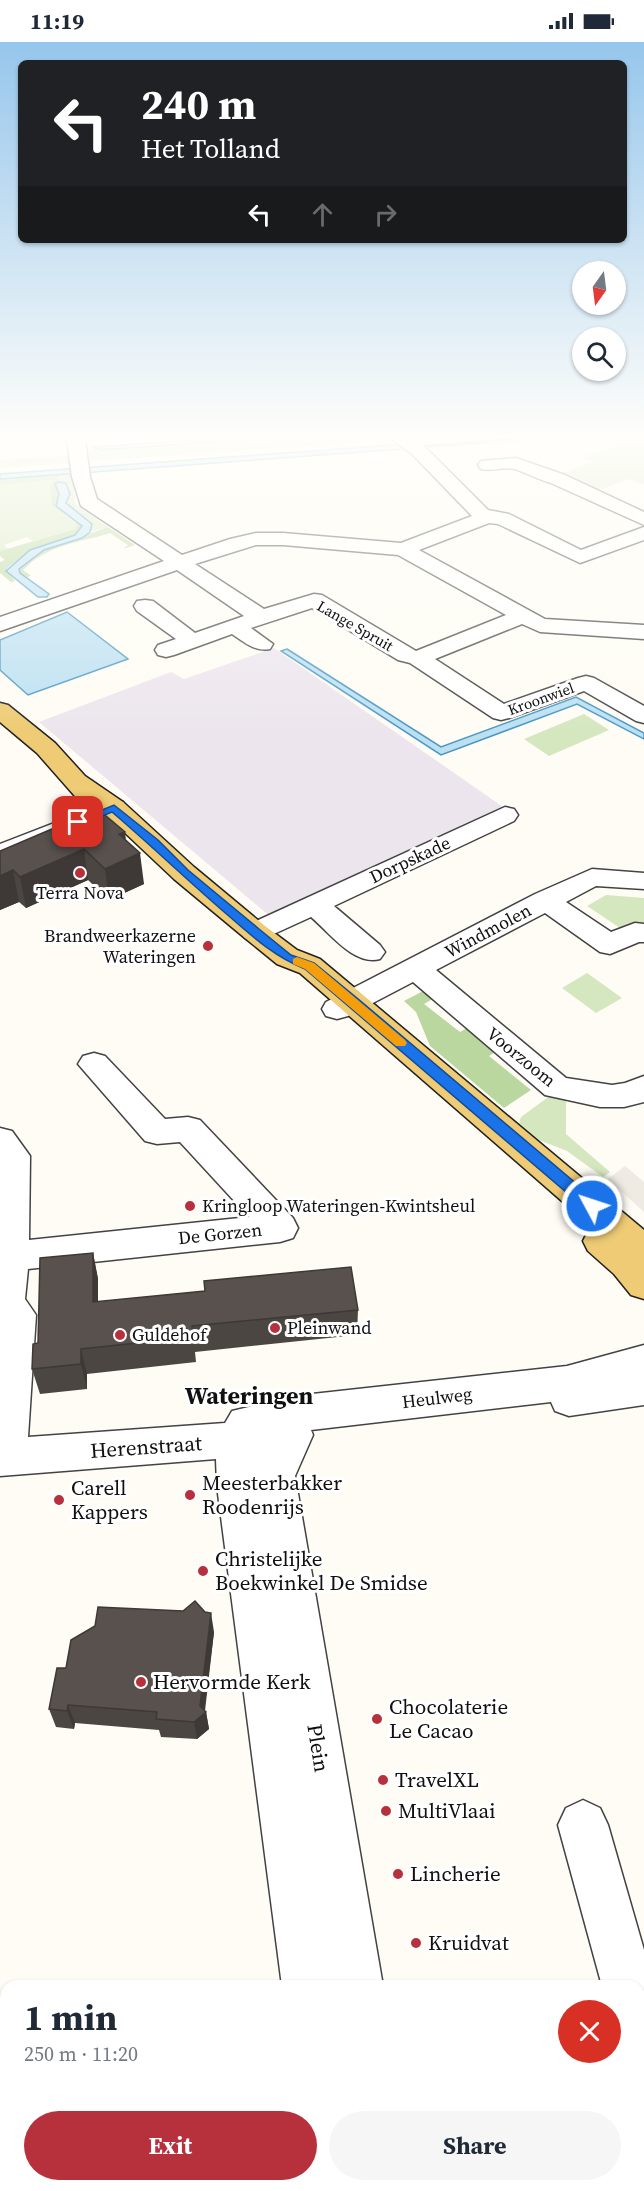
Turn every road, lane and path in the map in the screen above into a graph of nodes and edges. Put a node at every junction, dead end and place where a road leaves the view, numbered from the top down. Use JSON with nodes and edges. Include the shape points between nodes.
{"nodes":[{"id":1,"x":137,"y":533,"type":"edge"},
{"id":2,"x":442,"y":533,"type":"edge"},
{"id":3,"x":533,"y":533,"type":"edge"},
{"id":4,"x":637,"y":533,"type":"edge"},
{"id":5,"x":403,"y":549,"type":"junction"},
{"id":6,"x":182,"y":562,"type":"junction"},
{"id":7,"x":144,"y":606,"type":"dead end"},
{"id":8,"x":523,"y":616,"type":"junction"},
{"id":9,"x":261,"y":617,"type":"junction"},
{"id":10,"x":0,"y":624,"type":"edge"},
{"id":11,"x":234,"y":626,"type":"junction"},
{"id":12,"x":644,"y":632,"type":"edge"},
{"id":13,"x":192,"y":641,"type":"junction"},
{"id":14,"x":262,"y":644,"type":"dead end"},
{"id":15,"x":166,"y":651,"type":"dead end"},
{"id":16,"x":418,"y":658,"type":"junction"},
{"id":17,"x":0,"y":710,"type":"edge"},
{"id":18,"x":501,"y":713,"type":"joint"},
{"id":19,"x":644,"y":716,"type":"edge"},
{"id":20,"x":108,"y":810,"type":"junction"},
{"id":21,"x":505,"y":816,"type":"dead end"},
{"id":22,"x":0,"y":854,"type":"edge"},
{"id":23,"x":643,"y":874,"type":"edge"},
{"id":24,"x":545,"y":900,"type":"junction"},
{"id":25,"x":315,"y":905,"type":"junction"},
{"id":26,"x":255,"y":932,"type":"junction"},
{"id":27,"x":644,"y":933,"type":"edge"},
{"id":28,"x":370,"y":952,"type":"dead end"},
{"id":29,"x":416,"y":969,"type":"junction"},
{"id":30,"x":345,"y":1005,"type":"junction"},
{"id":31,"x":94,"y":1064,"type":"dead end"},
{"id":32,"x":644,"y":1088,"type":"edge"},
{"id":33,"x":0,"y":1140,"type":"edge"},
{"id":34,"x":644,"y":1251,"type":"edge"},
{"id":35,"x":11,"y":1257,"type":"junction"},
{"id":36,"x":644,"y":1284,"type":"edge"},
{"id":37,"x":3,"y":1304,"type":"edge"},
{"id":38,"x":644,"y":1361,"type":"edge"},
{"id":39,"x":644,"y":1388,"type":"edge"},
{"id":40,"x":292,"y":1435,"type":"junction"},
{"id":41,"x":236,"y":1440,"type":"junction"},
{"id":42,"x":3,"y":1457,"type":"edge"},
{"id":43,"x":261,"y":1513,"type":"junction"},
{"id":44,"x":583,"y":1825,"type":"dead end"},
{"id":45,"x":307,"y":1980,"type":"edge"},
{"id":46,"x":356,"y":1980,"type":"edge"},
{"id":47,"x":626,"y":1980,"type":"edge"}],
"edges":[{"from":1,"to":6,"type":"street"},
{"from":2,"to":5,"type":"street"},
{"from":3,"to":4,"type":"street","via":[[580,557]]},
{"from":5,"to":6,"type":"street","via":[[256,539]]},
{"from":5,"to":8,"type":"street"},
{"from":6,"to":9,"type":"street"},
{"from":6,"to":10,"type":"street"},
{"from":7,"to":13,"type":"street"},
{"from":8,"to":12,"type":"street","via":[[540,625]]},
{"from":8,"to":16,"type":"street"},
{"from":9,"to":11,"type":"street","name":"Lange Spruit"},
{"from":9,"to":16,"type":"street","name":"Lange Spruit","via":[[314,600],[406,655]]},
{"from":11,"to":13,"type":"street","name":"Lange Spruit"},
{"from":11,"to":14,"type":"street"},
{"from":13,"to":15,"type":"street","name":"Lange Spruit"},
{"from":16,"to":18,"type":"street","name":"Lange Spruit"},
{"from":17,"to":20,"type":"main road","via":[[46,748]]},
{"from":18,"to":19,"type":"street","name":"Kroonwiel","via":[[586,683]]},
{"from":20,"to":22,"type":"street"},
{"from":20,"to":26,"type":"main road","via":[[154,843]]},
{"from":21,"to":25,"type":"street","name":"Dorpskade"},
{"from":23,"to":24,"type":"street","name":"Windmolen","via":[[592,877]]},
{"from":24,"to":27,"type":"street","via":[[610,945],[635,932]]},
{"from":24,"to":29,"type":"street","name":"Windmolen"},
{"from":25,"to":26,"type":"street","name":"Dorpskade"},
{"from":25,"to":28,"type":"street"},
{"from":26,"to":30,"type":"main road","via":[[287,957],[294,973]]},
{"from":29,"to":30,"type":"street","name":"Windmolen"},
{"from":29,"to":32,"type":"street","name":"Voorzoom","via":[[556,1087],[619,1096]]},
{"from":30,"to":34,"type":"main road"},
{"from":30,"to":36,"type":"main road","via":[[627,1264]]},
{"from":31,"to":35,"type":"street","name":"De Gorzen","via":[[157,1132],[188,1129],[280,1228]]},
{"from":33,"to":35,"type":"street","via":[[13,1156]]},
{"from":35,"to":37,"type":"street"},
{"from":37,"to":42,"type":"street","via":[[17,1315]]},
{"from":38,"to":41,"type":"street","name":"Heulweg","via":[[567,1383],[294,1414],[246,1424]]},
{"from":39,"to":40,"type":"street","name":"Heulweg"},
{"from":40,"to":41,"type":"street","name":"Herenstraat"},
{"from":40,"to":43,"type":"street","name":"Plein","via":[[276,1466]]},
{"from":41,"to":42,"type":"street","name":"Herenstraat"},
{"from":41,"to":43,"type":"street","name":"Plein","via":[[238,1486]]},
{"from":43,"to":45,"type":"street","name":"Plein"},
{"from":43,"to":46,"type":"street","name":"Plein"},
{"from":44,"to":47,"type":"street"}]}
